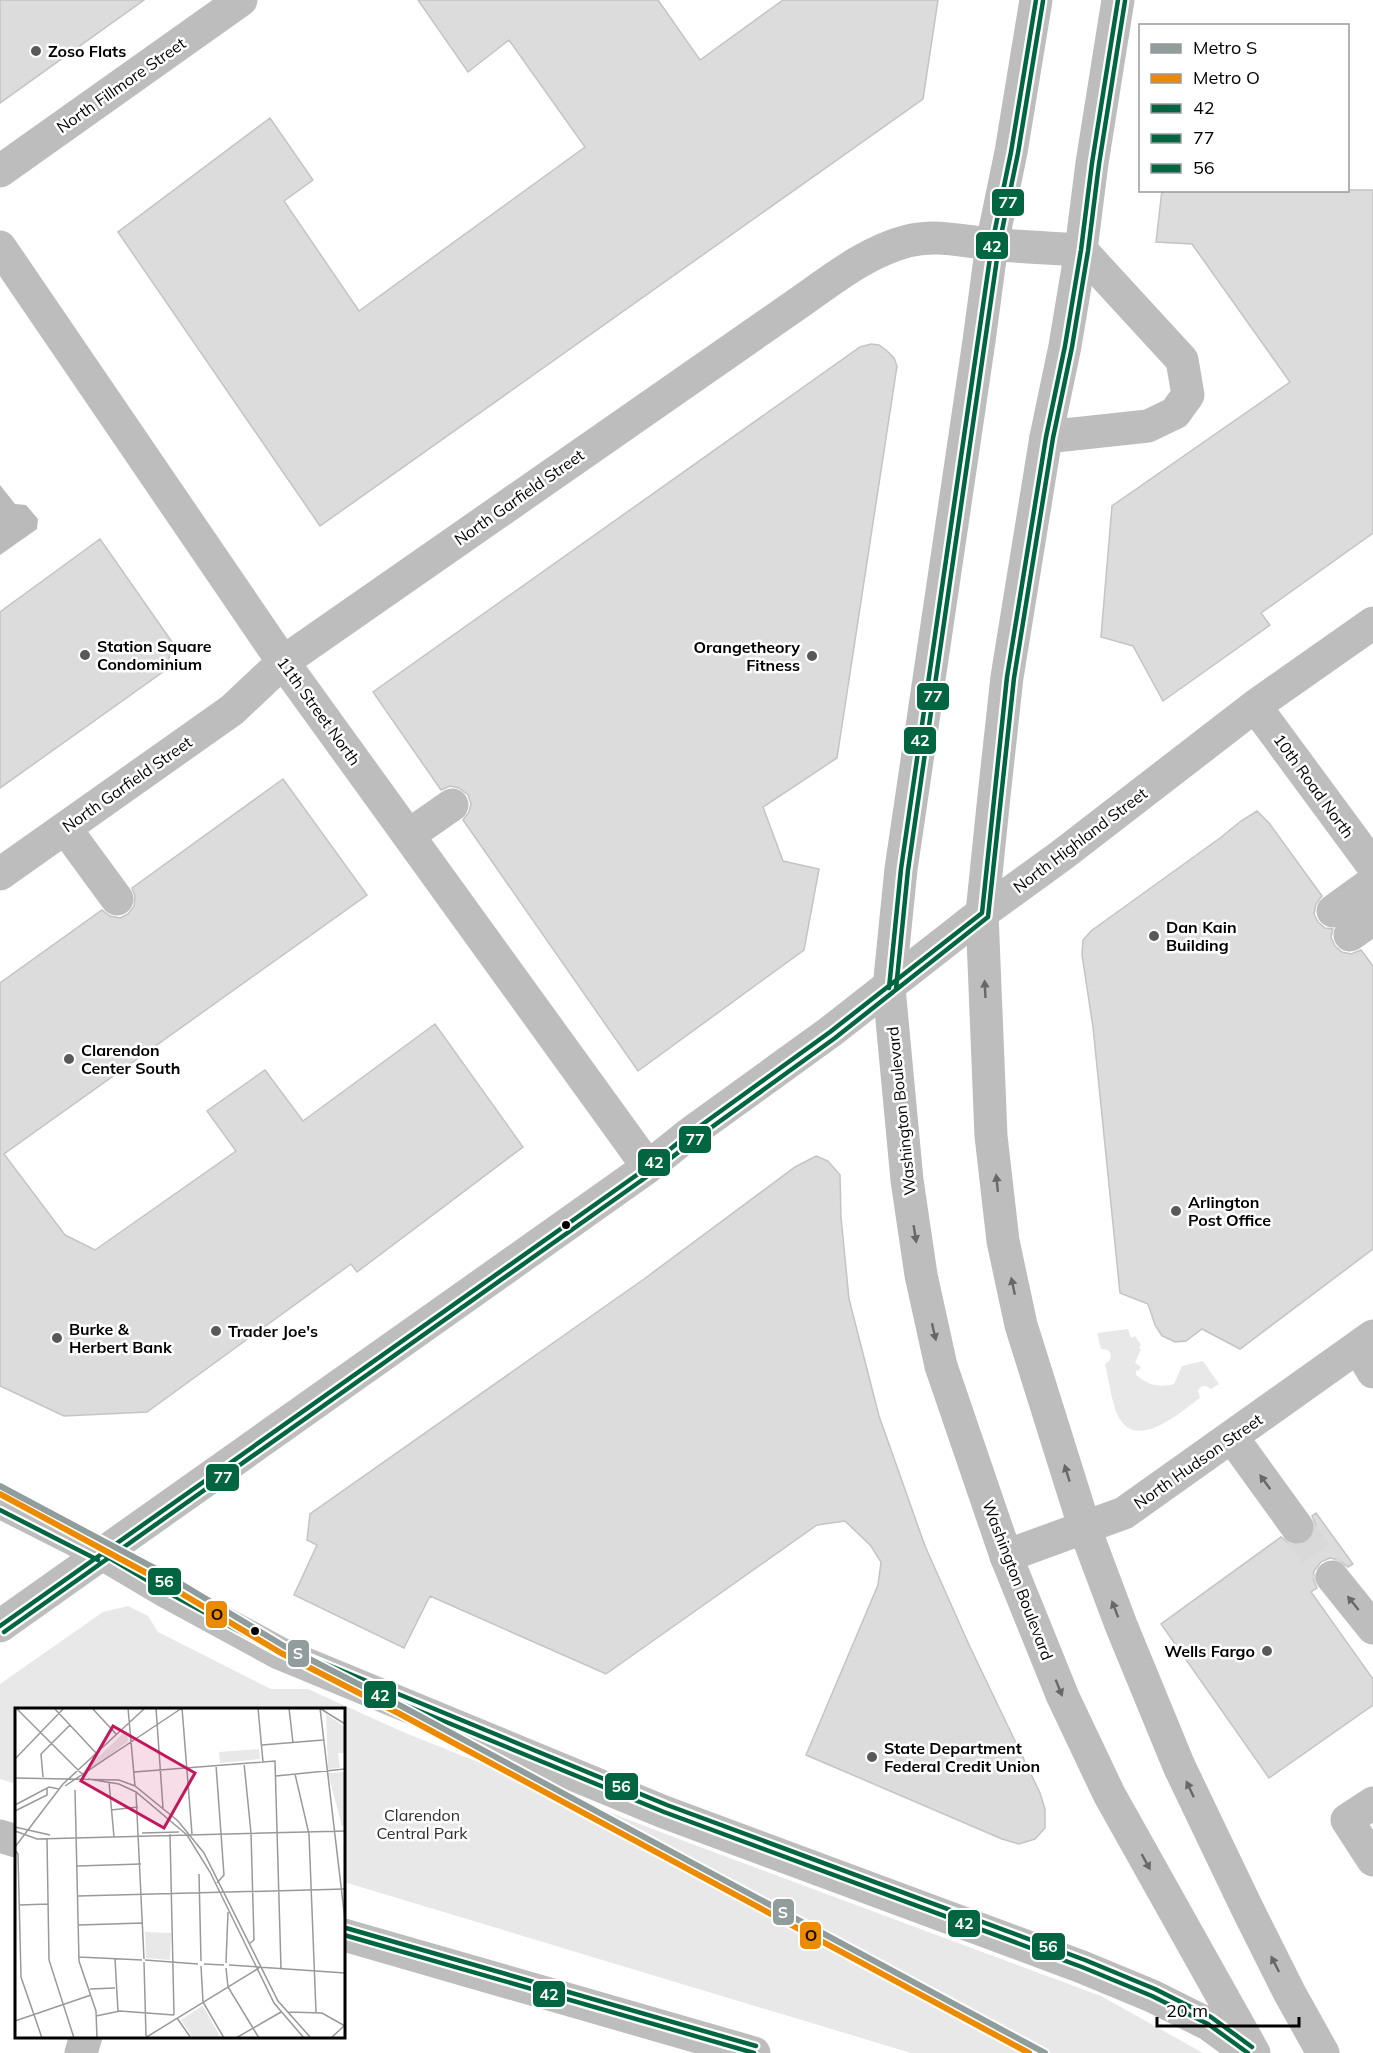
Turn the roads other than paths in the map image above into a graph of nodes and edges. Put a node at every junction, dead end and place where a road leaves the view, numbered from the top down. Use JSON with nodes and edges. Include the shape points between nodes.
{"nodes":[{"id":1,"x":242,"y":0,"type":"edge"},
{"id":2,"x":1036,"y":0,"type":"edge"},
{"id":3,"x":1118,"y":0,"type":"edge"},
{"id":4,"x":0,"y":171,"type":"edge"},
{"id":5,"x":992,"y":244,"type":"junction"},
{"id":6,"x":0,"y":248,"type":"edge"},
{"id":7,"x":1081,"y":250,"type":"junction"},
{"id":8,"x":1046,"y":437,"type":"junction"},
{"id":9,"x":1373,"y":623,"type":"edge"},
{"id":10,"x":283,"y":662,"type":"junction"},
{"id":11,"x":1255,"y":706,"type":"junction"},
{"id":12,"x":452,"y":805,"type":"dead end"},
{"id":13,"x":65,"y":828,"type":"junction"},
{"id":14,"x":409,"y":835,"type":"junction"},
{"id":15,"x":1373,"y":866,"type":"edge"},
{"id":16,"x":0,"y":874,"type":"edge"},
{"id":17,"x":1373,"y":882,"type":"edge"},
{"id":18,"x":117,"y":899,"type":"dead end"},
{"id":19,"x":982,"y":913,"type":"junction"},
{"id":20,"x":1352,"y":922,"type":"edge"},
{"id":21,"x":889,"y":988,"type":"junction"},
{"id":22,"x":648,"y":1167,"type":"junction"},
{"id":23,"x":1368,"y":1352,"type":"edge"},
{"id":24,"x":1232,"y":1437,"type":"junction"},
{"id":25,"x":0,"y":1502,"type":"edge"},
{"id":26,"x":1297,"y":1527,"type":"tunnel mouth"},
{"id":27,"x":1085,"y":1529,"type":"junction"},
{"id":28,"x":101,"y":1553,"type":"junction"},
{"id":29,"x":1006,"y":1556,"type":"junction"},
{"id":30,"x":1332,"y":1577,"type":"tunnel mouth"},
{"id":31,"x":0,"y":1626,"type":"edge"},
{"id":32,"x":1373,"y":1628,"type":"edge"},
{"id":33,"x":1373,"y":1803,"type":"edge"},
{"id":34,"x":0,"y":1836,"type":"edge"},
{"id":35,"x":15,"y":1840,"type":"edge"},
{"id":36,"x":1373,"y":1860,"type":"edge"},
{"id":37,"x":345,"y":1935,"type":"edge"},
{"id":38,"x":86,"y":2038,"type":"edge"},
{"id":39,"x":697,"y":2045,"type":"edge"},
{"id":40,"x":81,"y":2053,"type":"edge"},
{"id":41,"x":754,"y":2053,"type":"edge"},
{"id":42,"x":1248,"y":2053,"type":"edge"},
{"id":43,"x":1254,"y":2053,"type":"edge"},
{"id":44,"x":1323,"y":2053,"type":"edge"}],
"edges":[{"from":1,"to":4,"type":"main road","name":"North Fillmore Street"},
{"from":2,"to":5,"type":"main road","name":"Washington Boulevard"},
{"from":3,"to":7,"type":"main road"},
{"from":5,"to":7,"type":"main road","name":"North Garfield Street"},
{"from":5,"to":10,"type":"main road","name":"North Garfield Street","via":[[936,237],[909,240],[864,258]]},
{"from":5,"to":21,"type":"main road","name":"Washington Boulevard","via":[[901,869]]},
{"from":6,"to":10,"type":"main road","name":"11th Street North"},
{"from":7,"to":8,"type":"main road"},
{"from":7,"to":8,"type":"main road","via":[[1182,360],[1188,395],[1175,413],[1148,426]]},
{"from":8,"to":19,"type":"main road","via":[[1007,677]]},
{"from":9,"to":11,"type":"main road","name":"North Highland Street"},
{"from":10,"to":13,"type":"main road","name":"North Garfield Street","via":[[232,710]]},
{"from":10,"to":14,"type":"main road","name":"11th Street North"},
{"from":11,"to":15,"type":"main road","name":"10th Road North"},
{"from":11,"to":19,"type":"main road","name":"North Highland Street"},
{"from":12,"to":14,"type":"main road"},
{"from":13,"to":16,"type":"main road","name":"North Garfield Street"},
{"from":13,"to":18,"type":"main road"},
{"from":14,"to":22,"type":"main road","name":"11th Street North"},
{"from":17,"to":20,"type":"main road"},
{"from":19,"to":21,"type":"main road","name":"North Highland Street"},
{"from":27,"to":19,"type":"main road","one_way":true,"via":[[1021,1325],[1003,1241],[991,1136]]},
{"from":21,"to":22,"type":"main road","name":"North Highland Street"},
{"from":21,"to":29,"type":"main road","name":"Washington Boulevard","one_way":true,"via":[[906,1180],[921,1275],[941,1366]]},
{"from":22,"to":28,"type":"main road","name":"North Highland Street"},
{"from":23,"to":24,"type":"main road","name":"North Hudson Street"},
{"from":26,"to":24,"type":"main road","one_way":true},
{"from":24,"to":27,"type":"main road","name":"North Hudson Street","via":[[1124,1513]]},
{"from":25,"to":28,"type":"main road"},
{"from":27,"to":29,"type":"main road","name":"North Hudson Street"},
{"from":44,"to":27,"type":"main road","one_way":true,"via":[[1289,1992],[1179,1766]]},
{"from":28,"to":31,"type":"main road","name":"North Highland Street"},
{"from":28,"to":42,"type":"main road","via":[[279,1653],[664,1812],[1082,1967],[1208,2024]]},
{"from":29,"to":43,"type":"main road","name":"Washington Boulevard","one_way":true,"via":[[1063,1697],[1109,1794]]},
{"from":32,"to":30,"type":"main road","one_way":true},
{"from":33,"to":36,"type":"main road","via":[[1347,1820]]},
{"from":34,"to":35,"type":"main road"},
{"from":37,"to":39,"type":"main road"},
{"from":38,"to":40,"type":"main road"},
{"from":39,"to":41,"type":"main road"}]}
